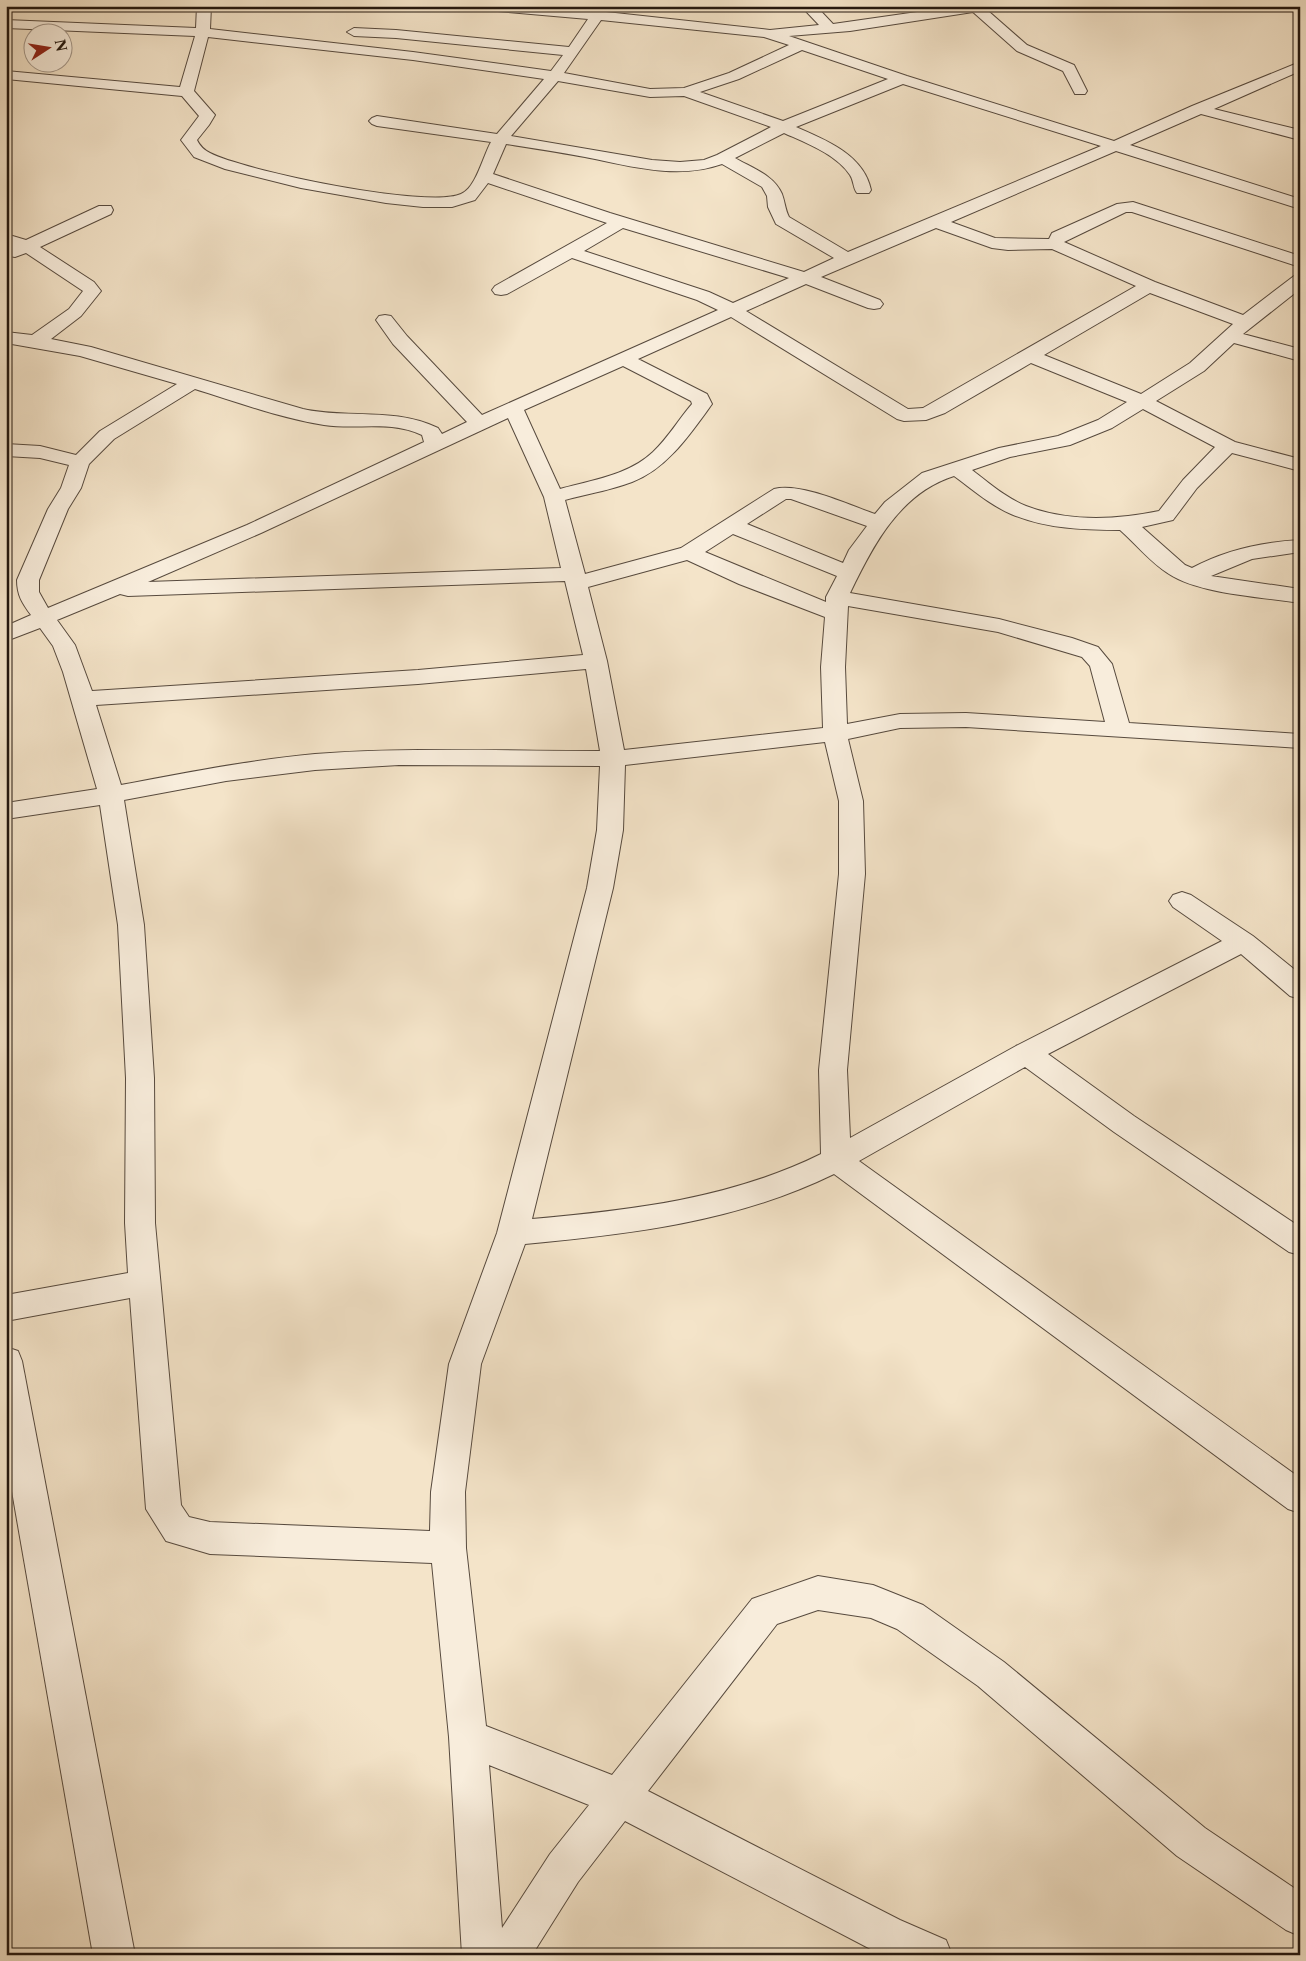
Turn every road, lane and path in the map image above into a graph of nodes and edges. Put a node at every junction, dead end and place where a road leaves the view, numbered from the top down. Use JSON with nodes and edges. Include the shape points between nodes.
{"nodes":[{"id":1,"x":204,"y":6,"type":"edge"},
{"id":2,"x":486,"y":6,"type":"edge"},
{"id":3,"x":646,"y":6,"type":"edge"},
{"id":4,"x":808,"y":6,"type":"edge"},
{"id":5,"x":979,"y":7,"type":"edge"},
{"id":6,"x":51,"y":10,"type":"dead end"},
{"id":7,"x":598,"y":15,"type":"junction"},
{"id":8,"x":657,"y":21,"type":"junction"},
{"id":9,"x":43,"y":22,"type":"edge"},
{"id":10,"x":6,"y":24,"type":"edge"},
{"id":11,"x":22,"y":25,"type":"edge"},
{"id":12,"x":72,"y":27,"type":"edge"},
{"id":13,"x":850,"y":27,"type":"junction"},
{"id":14,"x":830,"y":29,"type":"junction"},
{"id":15,"x":315,"y":31,"type":"dead end"},
{"id":16,"x":202,"y":32,"type":"junction"},
{"id":17,"x":342,"y":32,"type":"dead end"},
{"id":18,"x":766,"y":33,"type":"junction"},
{"id":19,"x":240,"y":37,"type":"junction"},
{"id":20,"x":799,"y":46,"type":"junction"},
{"id":21,"x":816,"y":51,"type":"junction"},
{"id":22,"x":573,"y":52,"type":"junction"},
{"id":23,"x":1300,"y":66,"type":"edge"},
{"id":24,"x":6,"y":75,"type":"edge"},
{"id":25,"x":555,"y":76,"type":"junction"},
{"id":26,"x":902,"y":79,"type":"junction"},
{"id":27,"x":1080,"y":91,"type":"dead end"},
{"id":28,"x":186,"y":92,"type":"junction"},
{"id":29,"x":685,"y":92,"type":"junction"},
{"id":30,"x":1198,"y":109,"type":"junction"},
{"id":31,"x":377,"y":121,"type":"dead end"},
{"id":32,"x":783,"y":127,"type":"junction"},
{"id":33,"x":1300,"y":135,"type":"edge"},
{"id":34,"x":501,"y":138,"type":"junction"},
{"id":35,"x":1116,"y":146,"type":"junction"},
{"id":36,"x":723,"y":158,"type":"junction"},
{"id":37,"x":484,"y":176,"type":"junction"},
{"id":38,"x":863,"y":190,"type":"dead end"},
{"id":39,"x":1300,"y":204,"type":"edge"},
{"id":40,"x":105,"y":210,"type":"dead end"},
{"id":41,"x":621,"y":222,"type":"junction"},
{"id":42,"x":937,"y":222,"type":"junction"},
{"id":43,"x":6,"y":239,"type":"edge"},
{"id":44,"x":1054,"y":244,"type":"junction"},
{"id":45,"x":28,"y":248,"type":"junction"},
{"id":46,"x":570,"y":252,"type":"junction"},
{"id":47,"x":6,"y":255,"type":"edge"},
{"id":48,"x":847,"y":259,"type":"junction"},
{"id":49,"x":1300,"y":262,"type":"edge"},
{"id":50,"x":804,"y":278,"type":"junction"},
{"id":51,"x":1300,"y":280,"type":"edge"},
{"id":52,"x":1149,"y":286,"type":"junction"},
{"id":53,"x":502,"y":290,"type":"dead end"},
{"id":54,"x":874,"y":304,"type":"dead end"},
{"id":55,"x":734,"y":311,"type":"junction"},
{"id":56,"x":67,"y":318,"type":"junction"},
{"id":57,"x":385,"y":320,"type":"dead end"},
{"id":58,"x":1245,"y":322,"type":"junction"},
{"id":59,"x":1230,"y":336,"type":"junction"},
{"id":60,"x":6,"y":337,"type":"edge"},
{"id":61,"x":36,"y":341,"type":"junction"},
{"id":62,"x":84,"y":351,"type":"junction"},
{"id":63,"x":1300,"y":355,"type":"edge"},
{"id":64,"x":1030,"y":356,"type":"junction"},
{"id":65,"x":623,"y":359,"type":"junction"},
{"id":66,"x":192,"y":383,"type":"junction"},
{"id":67,"x":1142,"y":401,"type":"junction"},
{"id":68,"x":513,"y":408,"type":"junction"},
{"id":69,"x":480,"y":424,"type":"junction"},
{"id":70,"x":435,"y":444,"type":"junction"},
{"id":71,"x":1228,"y":446,"type":"junction"},
{"id":72,"x":6,"y":450,"type":"edge"},
{"id":73,"x":80,"y":462,"type":"junction"},
{"id":74,"x":1300,"y":465,"type":"edge"},
{"id":75,"x":957,"y":468,"type":"junction"},
{"id":76,"x":554,"y":497,"type":"junction"},
{"id":77,"x":880,"y":523,"type":"junction"},
{"id":78,"x":1126,"y":524,"type":"junction"},
{"id":79,"x":733,"y":526,"type":"junction"},
{"id":80,"x":1300,"y":546,"type":"edge"},
{"id":81,"x":689,"y":552,"type":"junction"},
{"id":82,"x":849,"y":573,"type":"junction"},
{"id":83,"x":1193,"y":577,"type":"junction"},
{"id":84,"x":575,"y":578,"type":"junction"},
{"id":85,"x":111,"y":589,"type":"junction"},
{"id":86,"x":1300,"y":596,"type":"edge"},
{"id":87,"x":837,"y":606,"type":"junction"},
{"id":88,"x":44,"y":618,"type":"junction"},
{"id":89,"x":7,"y":633,"type":"edge"},
{"id":90,"x":596,"y":661,"type":"junction"},
{"id":91,"x":83,"y":699,"type":"junction"},
{"id":92,"x":1120,"y":729,"type":"junction"},
{"id":93,"x":835,"y":734,"type":"junction"},
{"id":94,"x":1300,"y":740,"type":"edge"},
{"id":95,"x":613,"y":759,"type":"junction"},
{"id":96,"x":112,"y":795,"type":"junction"},
{"id":97,"x":6,"y":811,"type":"edge"},
{"id":98,"x":1182,"y":901,"type":"dead end"},
{"id":99,"x":1243,"y":942,"type":"junction"},
{"id":100,"x":1300,"y":989,"type":"edge"},
{"id":101,"x":1026,"y":1054,"type":"junction"},
{"id":102,"x":836,"y":1160,"type":"junction"},
{"id":103,"x":514,"y":1233,"type":"junction"},
{"id":104,"x":1300,"y":1242,"type":"edge"},
{"id":105,"x":145,"y":1283,"type":"junction"},
{"id":106,"x":6,"y":1308,"type":"edge"},
{"id":107,"x":6,"y":1361,"type":"edge"},
{"id":108,"x":1300,"y":1498,"type":"edge"},
{"id":109,"x":448,"y":1548,"type":"junction"},
{"id":110,"x":468,"y":1737,"type":"junction"},
{"id":111,"x":620,"y":1797,"type":"junction"},
{"id":112,"x":1300,"y":1916,"type":"edge"},
{"id":113,"x":114,"y":1955,"type":"edge"},
{"id":114,"x":483,"y":1955,"type":"edge"},
{"id":115,"x":508,"y":1955,"type":"edge"},
{"id":116,"x":931,"y":1955,"type":"edge"}],
"edges":[{"from":1,"to":16,"type":"street"},
{"from":2,"to":7,"type":"street"},
{"from":3,"to":8,"type":"street"},
{"from":4,"to":14,"type":"street"},
{"from":5,"to":13,"type":"street"},
{"from":5,"to":27,"type":"street","via":[[1022,48],[1069,68]]},
{"from":6,"to":9,"type":"street"},
{"from":7,"to":8,"type":"street"},
{"from":7,"to":22,"type":"street"},
{"from":8,"to":18,"type":"street"},
{"from":10,"to":11,"type":"street"},
{"from":12,"to":16,"type":"street"},
{"from":13,"to":14,"type":"street"},
{"from":13,"to":21,"type":"street"},
{"from":14,"to":18,"type":"street"},
{"from":15,"to":19,"type":"street","via":[[271,32]]},
{"from":16,"to":19,"type":"street"},
{"from":16,"to":28,"type":"street"},
{"from":17,"to":22,"type":"street","via":[[396,34]]},
{"from":18,"to":20,"type":"street"},
{"from":19,"to":25,"type":"street"},
{"from":20,"to":21,"type":"street"},
{"from":20,"to":29,"type":"street","via":[[734,76]]},
{"from":21,"to":26,"type":"street"},
{"from":22,"to":25,"type":"street"},
{"from":23,"to":30,"type":"street"},
{"from":24,"to":28,"type":"street"},
{"from":25,"to":29,"type":"street","via":[[650,94]]},
{"from":25,"to":34,"type":"street"},
{"from":26,"to":32,"type":"street"},
{"from":26,"to":35,"type":"street"},
{"from":28,"to":37,"type":"street","via":[[207,115],[189,140],[194,151],[210,159],[322,188],[426,203],[469,198]]},
{"from":29,"to":32,"type":"street"},
{"from":30,"to":33,"type":"street"},
{"from":30,"to":35,"type":"street"},
{"from":31,"to":34,"type":"street"},
{"from":32,"to":36,"type":"street"},
{"from":32,"to":38,"type":"street","via":[[812,139],[848,164],[859,175]]},
{"from":34,"to":36,"type":"street","via":[[652,165],[680,167]]},
{"from":34,"to":37,"type":"street"},
{"from":35,"to":39,"type":"street"},
{"from":35,"to":42,"type":"street"},
{"from":36,"to":48,"type":"street","via":[[769,184],[782,220]]},
{"from":37,"to":41,"type":"street"},
{"from":40,"to":45,"type":"street"},
{"from":41,"to":46,"type":"street"},
{"from":41,"to":50,"type":"street"},
{"from":42,"to":44,"type":"street","via":[[992,243]]},
{"from":42,"to":48,"type":"street"},
{"from":43,"to":45,"type":"street"},
{"from":44,"to":49,"type":"street","via":[[1058,237],[1128,206]]},
{"from":44,"to":52,"type":"street"},
{"from":45,"to":47,"type":"street"},
{"from":45,"to":56,"type":"street","via":[[92,291],[88,299]]},
{"from":46,"to":53,"type":"street"},
{"from":46,"to":55,"type":"street","via":[[703,296]]},
{"from":48,"to":50,"type":"street"},
{"from":50,"to":54,"type":"street"},
{"from":50,"to":55,"type":"street"},
{"from":51,"to":58,"type":"street"},
{"from":52,"to":58,"type":"street"},
{"from":52,"to":64,"type":"street"},
{"from":55,"to":64,"type":"street","via":[[904,415],[926,414],[938,409]]},
{"from":55,"to":65,"type":"street"},
{"from":56,"to":61,"type":"street"},
{"from":56,"to":62,"type":"street"},
{"from":57,"to":69,"type":"street"},
{"from":58,"to":59,"type":"street"},
{"from":59,"to":63,"type":"street"},
{"from":59,"to":67,"type":"street","via":[[1197,367]]},
{"from":60,"to":61,"type":"street"},
{"from":61,"to":62,"type":"street"},
{"from":62,"to":66,"type":"street"},
{"from":64,"to":67,"type":"street"},
{"from":65,"to":68,"type":"street"},
{"from":65,"to":76,"type":"street","via":[[700,398],[702,404],[660,456],[645,467],[626,477]]},
{"from":66,"to":70,"type":"street","via":[[328,420],[398,420],[418,424],[431,432]]},
{"from":66,"to":73,"type":"street","via":[[107,435]]},
{"from":67,"to":71,"type":"street"},
{"from":67,"to":75,"type":"street","via":[[1105,424],[1063,441],[1006,452]]},
{"from":68,"to":69,"type":"street"},
{"from":68,"to":76,"type":"street"},
{"from":69,"to":70,"type":"street"},
{"from":70,"to":85,"type":"street","via":[[254,529]]},
{"from":71,"to":74,"type":"street"},
{"from":71,"to":78,"type":"street","via":[[1190,484],[1166,516]]},
{"from":72,"to":73,"type":"street","via":[[40,452]]},
{"from":73,"to":88,"type":"street","via":[[28,580],[32,602]]},
{"from":75,"to":77,"type":"street","via":[[929,477],[892,506]]},
{"from":75,"to":78,"type":"street","via":[[992,495],[1019,510],[1068,522]]},
{"from":76,"to":84,"type":"street"},
{"from":77,"to":79,"type":"street","via":[[788,492],[781,493]]},
{"from":77,"to":82,"type":"street","via":[[860,550]]},
{"from":78,"to":83,"type":"street","via":[[1177,570]]},
{"from":79,"to":81,"type":"street"},
{"from":79,"to":82,"type":"street"},
{"from":80,"to":83,"type":"street","via":[[1280,547],[1234,558]]},
{"from":81,"to":84,"type":"street"},
{"from":81,"to":87,"type":"street","via":[[747,579]]},
{"from":82,"to":87,"type":"street"},
{"from":83,"to":86,"type":"street"},
{"from":84,"to":85,"type":"street"},
{"from":84,"to":90,"type":"street"},
{"from":85,"to":88,"type":"street"},
{"from":87,"to":92,"type":"street","via":[[998,626],[1090,652],[1101,664]]},
{"from":87,"to":93,"type":"street","via":[[833,667]]},
{"from":88,"to":89,"type":"street"},
{"from":88,"to":91,"type":"street","via":[[64,645]]},
{"from":90,"to":91,"type":"street","via":[[408,678]]},
{"from":90,"to":95,"type":"street"},
{"from":91,"to":96,"type":"street"},
{"from":92,"to":93,"type":"street","via":[[966,720],[900,721]]},
{"from":92,"to":94,"type":"street"},
{"from":93,"to":95,"type":"street"},
{"from":93,"to":102,"type":"street","via":[[851,801],[852,874],[833,1070]]},
{"from":95,"to":96,"type":"street","via":[[399,758],[315,762],[226,773]]},
{"from":95,"to":103,"type":"street","via":[[610,830],[600,888]]},
{"from":96,"to":97,"type":"street"},
{"from":96,"to":105,"type":"street","via":[[131,924],[140,1078],[140,1223]]},
{"from":98,"to":99,"type":"street"},
{"from":99,"to":100,"type":"street"},
{"from":99,"to":101,"type":"street"},
{"from":101,"to":102,"type":"street"},
{"from":101,"to":104,"type":"street"},
{"from":102,"to":103,"type":"street","via":[[769,1189],[688,1213]]},
{"from":102,"to":108,"type":"street"},
{"from":103,"to":109,"type":"street","via":[[465,1364],[448,1492]]},
{"from":105,"to":106,"type":"street"},
{"from":105,"to":109,"type":"street","via":[[164,1509],[178,1530],[210,1538]]},
{"from":107,"to":113,"type":"street"},
{"from":109,"to":110,"type":"street"},
{"from":110,"to":111,"type":"street"},
{"from":110,"to":114,"type":"street"},
{"from":111,"to":112,"type":"street","via":[[765,1611],[818,1592],[872,1602],[910,1617],[991,1674],[1191,1842]]},
{"from":111,"to":115,"type":"street","via":[[564,1868]]},
{"from":111,"to":116,"type":"street","via":[[885,1935]]}]}
